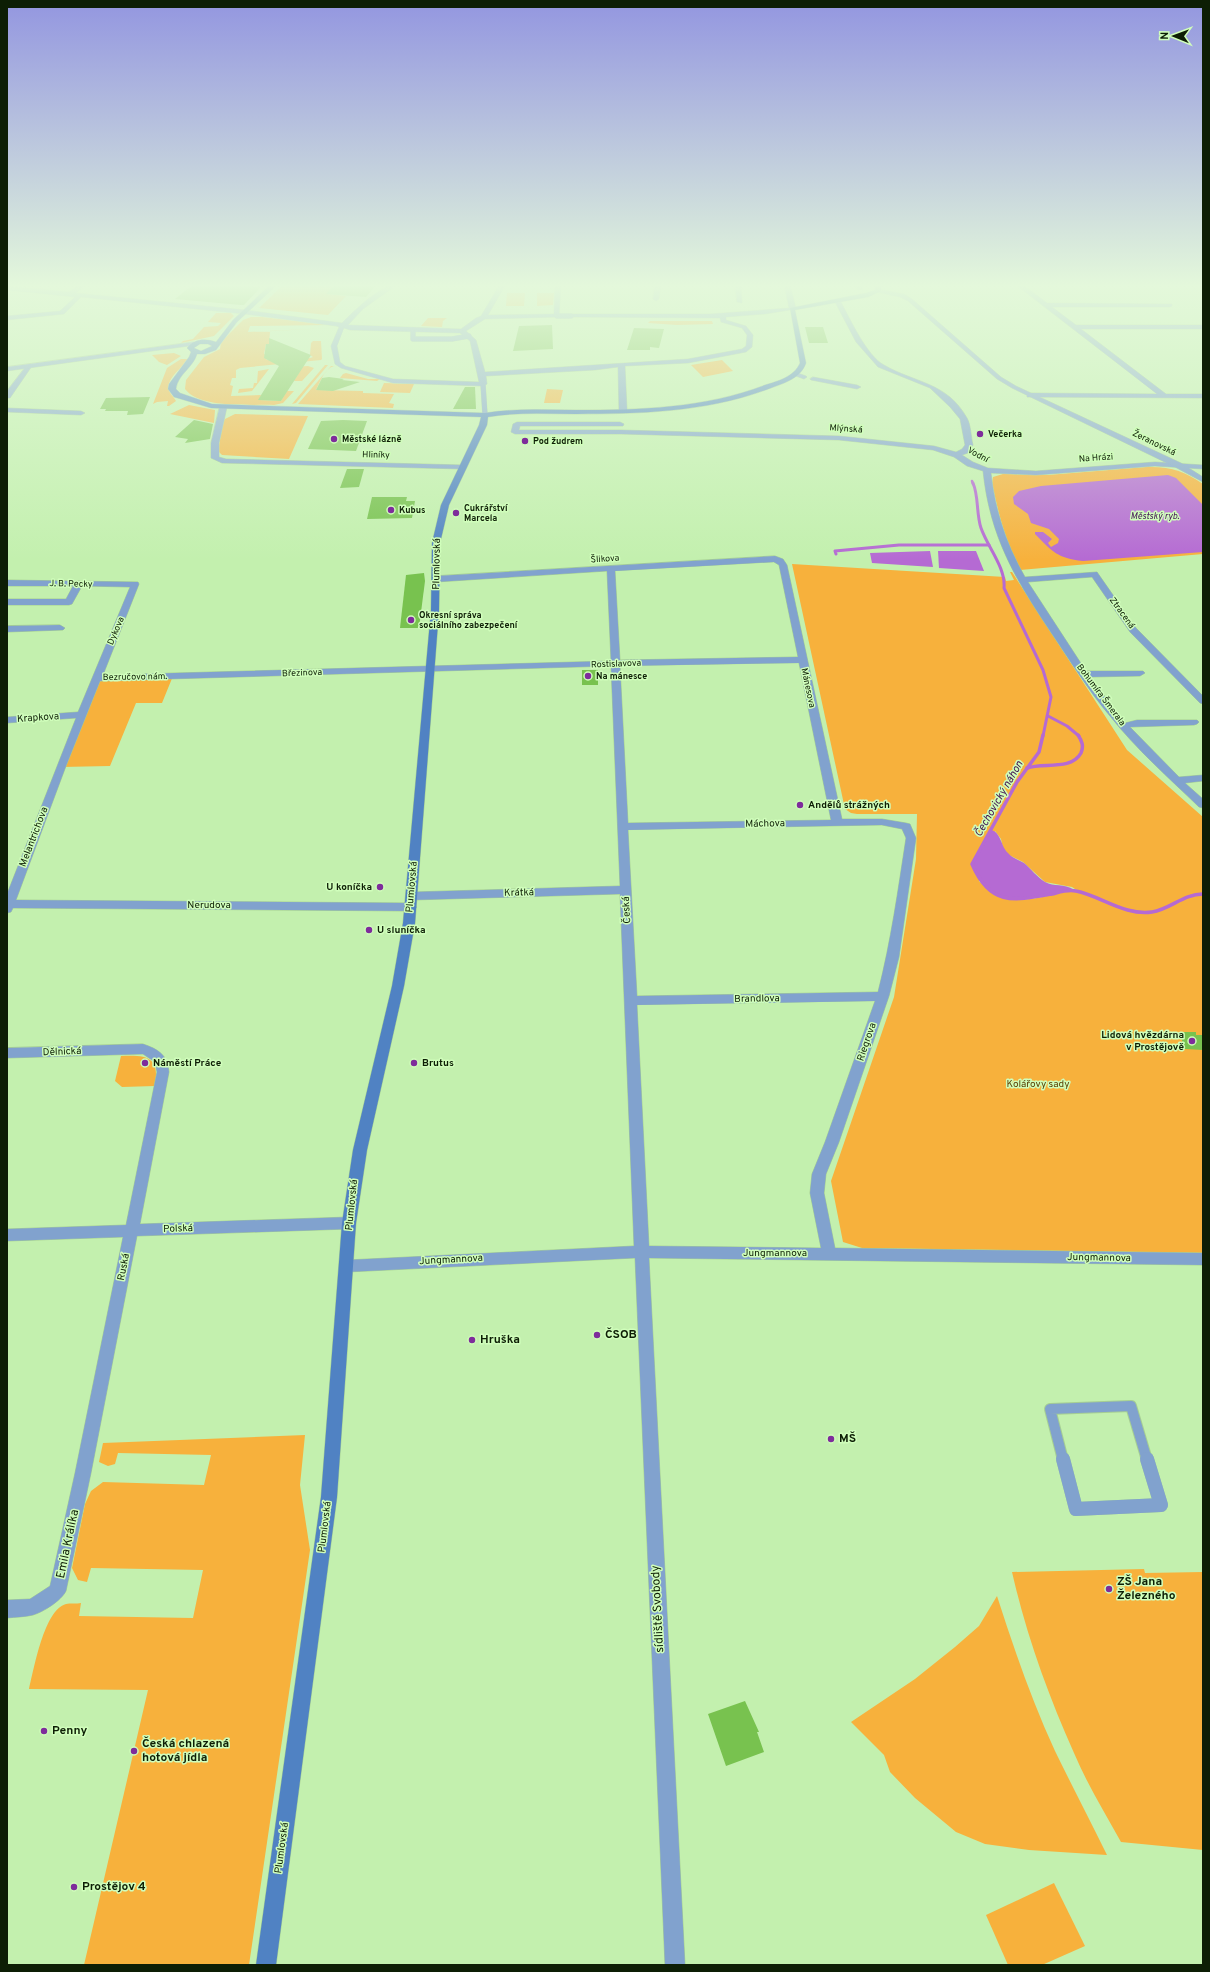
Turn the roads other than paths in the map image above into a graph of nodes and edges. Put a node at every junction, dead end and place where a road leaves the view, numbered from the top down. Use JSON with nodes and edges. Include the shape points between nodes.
{"nodes":[{"id":1,"x":22,"y":376,"type":"edge"},
{"id":2,"x":179,"y":376,"type":"edge"},
{"id":3,"x":188,"y":376,"type":"edge"},
{"id":4,"x":376,"y":376,"type":"edge"},
{"id":5,"x":482,"y":376,"type":"edge"},
{"id":6,"x":621,"y":376,"type":"edge"},
{"id":7,"x":791,"y":376,"type":"edge"},
{"id":8,"x":801,"y":376,"type":"edge"},
{"id":9,"x":904,"y":376,"type":"edge"},
{"id":10,"x":997,"y":376,"type":"edge"},
{"id":11,"x":1139,"y":376,"type":"edge"},
{"id":12,"x":804,"y":377,"type":"dead end"},
{"id":13,"x":813,"y":379,"type":"dead end"},
{"id":14,"x":483,"y":384,"type":"junction"},
{"id":15,"x":857,"y":387,"type":"dead end"},
{"id":16,"x":1030,"y":394,"type":"junction"},
{"id":17,"x":7,"y":396,"type":"edge"},
{"id":18,"x":1165,"y":396,"type":"junction"},
{"id":19,"x":1203,"y":396,"type":"edge"},
{"id":20,"x":184,"y":398,"type":"junction"},
{"id":21,"x":223,"y":407,"type":"junction"},
{"id":22,"x":7,"y":410,"type":"edge"},
{"id":23,"x":621,"y":411,"type":"junction"},
{"id":24,"x":81,"y":412,"type":"dead end"},
{"id":25,"x":485,"y":415,"type":"junction"},
{"id":26,"x":621,"y":428,"type":"junction"},
{"id":27,"x":504,"y":432,"type":"dead end"},
{"id":28,"x":957,"y":455,"type":"junction"},
{"id":29,"x":1178,"y":465,"type":"junction"},
{"id":30,"x":463,"y":467,"type":"junction"},
{"id":31,"x":1203,"y":467,"type":"edge"},
{"id":32,"x":987,"y":470,"type":"junction"},
{"id":33,"x":1203,"y":480,"type":"edge"},
{"id":34,"x":775,"y":559,"type":"joint"},
{"id":35,"x":611,"y":569,"type":"junction"},
{"id":36,"x":1016,"y":571,"type":"joint"},
{"id":37,"x":436,"y":579,"type":"junction"},
{"id":38,"x":1022,"y":580,"type":"junction"},
{"id":39,"x":7,"y":583,"type":"edge"},
{"id":40,"x":79,"y":584,"type":"junction"},
{"id":41,"x":135,"y":584,"type":"joint"},
{"id":42,"x":7,"y":602,"type":"edge"},
{"id":43,"x":60,"y":628,"type":"dead end"},
{"id":44,"x":7,"y":629,"type":"edge"},
{"id":45,"x":802,"y":660,"type":"junction"},
{"id":46,"x":614,"y":664,"type":"junction"},
{"id":47,"x":431,"y":669,"type":"junction"},
{"id":48,"x":1140,"y":673,"type":"dead end"},
{"id":49,"x":1084,"y":674,"type":"junction"},
{"id":50,"x":173,"y":676,"type":"joint"},
{"id":51,"x":96,"y":678,"type":"junction"},
{"id":52,"x":1203,"y":701,"type":"edge"},
{"id":53,"x":81,"y":715,"type":"junction"},
{"id":54,"x":7,"y":720,"type":"edge"},
{"id":55,"x":1194,"y":722,"type":"dead end"},
{"id":56,"x":1123,"y":726,"type":"junction"},
{"id":57,"x":1203,"y":778,"type":"edge"},
{"id":58,"x":1177,"y":780,"type":"junction"},
{"id":59,"x":1203,"y":805,"type":"edge"},
{"id":60,"x":837,"y":822,"type":"junction"},
{"id":61,"x":906,"y":826,"type":"joint"},
{"id":62,"x":623,"y":827,"type":"junction"},
{"id":63,"x":626,"y":890,"type":"junction"},
{"id":64,"x":411,"y":901,"type":"junction"},
{"id":65,"x":8,"y":906,"type":"edge"},
{"id":66,"x":883,"y":996,"type":"junction"},
{"id":67,"x":631,"y":1001,"type":"junction"},
{"id":68,"x":7,"y":1053,"type":"edge"},
{"id":69,"x":159,"y":1091,"type":"joint"},
{"id":70,"x":350,"y":1223,"type":"junction"},
{"id":71,"x":131,"y":1231,"type":"junction"},
{"id":72,"x":7,"y":1235,"type":"edge"},
{"id":73,"x":641,"y":1252,"type":"junction"},
{"id":74,"x":829,"y":1254,"type":"junction"},
{"id":75,"x":1203,"y":1259,"type":"edge"},
{"id":76,"x":347,"y":1266,"type":"junction"},
{"id":77,"x":89,"y":1443,"type":"joint"},
{"id":78,"x":1076,"y":1509,"type":"joint"},
{"id":79,"x":7,"y":1609,"type":"edge"},
{"id":80,"x":266,"y":1965,"type":"edge"},
{"id":81,"x":675,"y":1965,"type":"edge"}],
"edges":[{"from":1,"to":17,"type":"street"},
{"from":2,"to":20,"type":"main road","via":[[172,385],[174,392]]},
{"from":3,"to":20,"type":"main road","via":[[181,386]]},
{"from":4,"to":14,"type":"street","via":[[399,381]]},
{"from":5,"to":14,"type":"street"},
{"from":6,"to":23,"type":"street"},
{"from":7,"to":23,"type":"main road","via":[[766,388],[727,399]]},
{"from":8,"to":12,"type":"street"},
{"from":9,"to":28,"type":"street","name":"Vodní","via":[[932,388],[946,398],[964,419],[968,448]]},
{"from":10,"to":16,"type":"street","name":"Žeranovská"},
{"from":11,"to":18,"type":"street"},
{"from":13,"to":15,"type":"street"},
{"from":14,"to":25,"type":"street"},
{"from":16,"to":18,"type":"street"},
{"from":16,"to":29,"type":"street","name":"Žeranovská"},
{"from":18,"to":19,"type":"street"},
{"from":20,"to":21,"type":"main road"},
{"from":21,"to":25,"type":"main road"},
{"from":21,"to":30,"type":"street","name":"Hliníky","via":[[215,443],[215,458],[225,462]]},
{"from":22,"to":24,"type":"street"},
{"from":23,"to":25,"type":"main road","via":[[506,411]]},
{"from":23,"to":26,"type":"street"},
{"from":25,"to":30,"type":"main road","name":"Plumlovská","via":[[483,425]]},
{"from":26,"to":27,"type":"street","name":"Mlýnská"},
{"from":26,"to":28,"type":"street","name":"Mlýnská","via":[[855,439],[934,448]]},
{"from":28,"to":32,"type":"street","name":"Vodní","via":[[970,464]]},
{"from":29,"to":31,"type":"street"},
{"from":29,"to":32,"type":"street","name":"Na Hrázi","via":[[1155,464],[1030,473]]},
{"from":29,"to":33,"type":"street","name":"Na Hrázi"},
{"from":30,"to":37,"type":"main road","name":"Plumlovská","via":[[439,522]]},
{"from":32,"to":36,"type":"street","name":"Vodní","via":[[995,521],[1003,546]]},
{"from":34,"to":35,"type":"street","name":"Šlikova"},
{"from":34,"to":45,"type":"street","name":"Mánesova","via":[[783,565]]},
{"from":35,"to":37,"type":"street","name":"Šlikova"},
{"from":35,"to":46,"type":"street","name":"Česká"},
{"from":36,"to":38,"type":"street","name":"Bohumíra Šmerala"},
{"from":37,"to":47,"type":"main road","name":"Plumlovská"},
{"from":38,"to":49,"type":"street","name":"Bohumíra Šmerala"},
{"from":38,"to":52,"type":"street","name":"Ztracená","via":[[1094,574],[1133,630]]},
{"from":39,"to":40,"type":"street","name":"J. B. Pecky"},
{"from":40,"to":41,"type":"street","name":"J. B. Pecky"},
{"from":40,"to":42,"type":"street","via":[[69,602]]},
{"from":41,"to":51,"type":"street","name":"Dykova"},
{"from":43,"to":44,"type":"street"},
{"from":45,"to":46,"type":"street","name":"Rostislavova"},
{"from":45,"to":60,"type":"street","name":"Mánesova"},
{"from":46,"to":47,"type":"street","name":"Rostislavova"},
{"from":46,"to":62,"type":"street","name":"Česká"},
{"from":47,"to":50,"type":"street","name":"Březinova"},
{"from":47,"to":64,"type":"main road","name":"Plumlovská"},
{"from":48,"to":49,"type":"street"},
{"from":49,"to":56,"type":"street","name":"Bohumíra Šmerala"},
{"from":50,"to":51,"type":"street","name":"Bezručovo nám."},
{"from":51,"to":53,"type":"street","name":"Dykova"},
{"from":53,"to":54,"type":"street","name":"Krapkova"},
{"from":53,"to":65,"type":"street","name":"Melantrichova"},
{"from":55,"to":56,"type":"street","via":[[1137,723]]},
{"from":56,"to":58,"type":"street","name":"Bohumíra Šmerala"},
{"from":57,"to":58,"type":"street"},
{"from":58,"to":59,"type":"street","name":"Bohumíra Šmerala"},
{"from":60,"to":61,"type":"street","name":"Máchova","via":[[882,822]]},
{"from":60,"to":62,"type":"street","name":"Máchova"},
{"from":61,"to":66,"type":"street","name":"Riegrova","via":[[911,838],[893,957]]},
{"from":62,"to":63,"type":"street","name":"Česká"},
{"from":63,"to":64,"type":"street","name":"Krátká"},
{"from":63,"to":67,"type":"street","name":"Česká"},
{"from":64,"to":65,"type":"street","name":"Nerudova"},
{"from":64,"to":70,"type":"main road","name":"Plumlovská","via":[[403,964],[360,1150]]},
{"from":66,"to":67,"type":"street","name":"Brandlova"},
{"from":66,"to":74,"type":"street","name":"Riegrova","via":[[819,1174],[817,1193]]},
{"from":67,"to":73,"type":"street","name":"Česká"},
{"from":68,"to":69,"type":"street","name":"Dělnická","via":[[143,1049],[158,1055],[163,1063]]},
{"from":69,"to":71,"type":"street","name":"Ruská"},
{"from":70,"to":71,"type":"street","name":"Polská"},
{"from":70,"to":76,"type":"main road","name":"Plumlovská"},
{"from":71,"to":72,"type":"street","name":"Polská"},
{"from":71,"to":77,"type":"street","name":"Ruská"},
{"from":73,"to":74,"type":"street","name":"Jungmannova"},
{"from":73,"to":76,"type":"street","name":"Jungmannova"},
{"from":73,"to":81,"type":"street","name":"sídliště Svobody"},
{"from":74,"to":75,"type":"street","name":"Jungmannova"},
{"from":76,"to":80,"type":"main road","name":"Plumlovská","via":[[324,1541]]},
{"from":77,"to":79,"type":"street","name":"Emila Králíka","via":[[57,1592],[32,1607]]},
{"from":78,"to":78,"type":"street","via":[[1050,1409],[1131,1406],[1161,1505]]}]}
